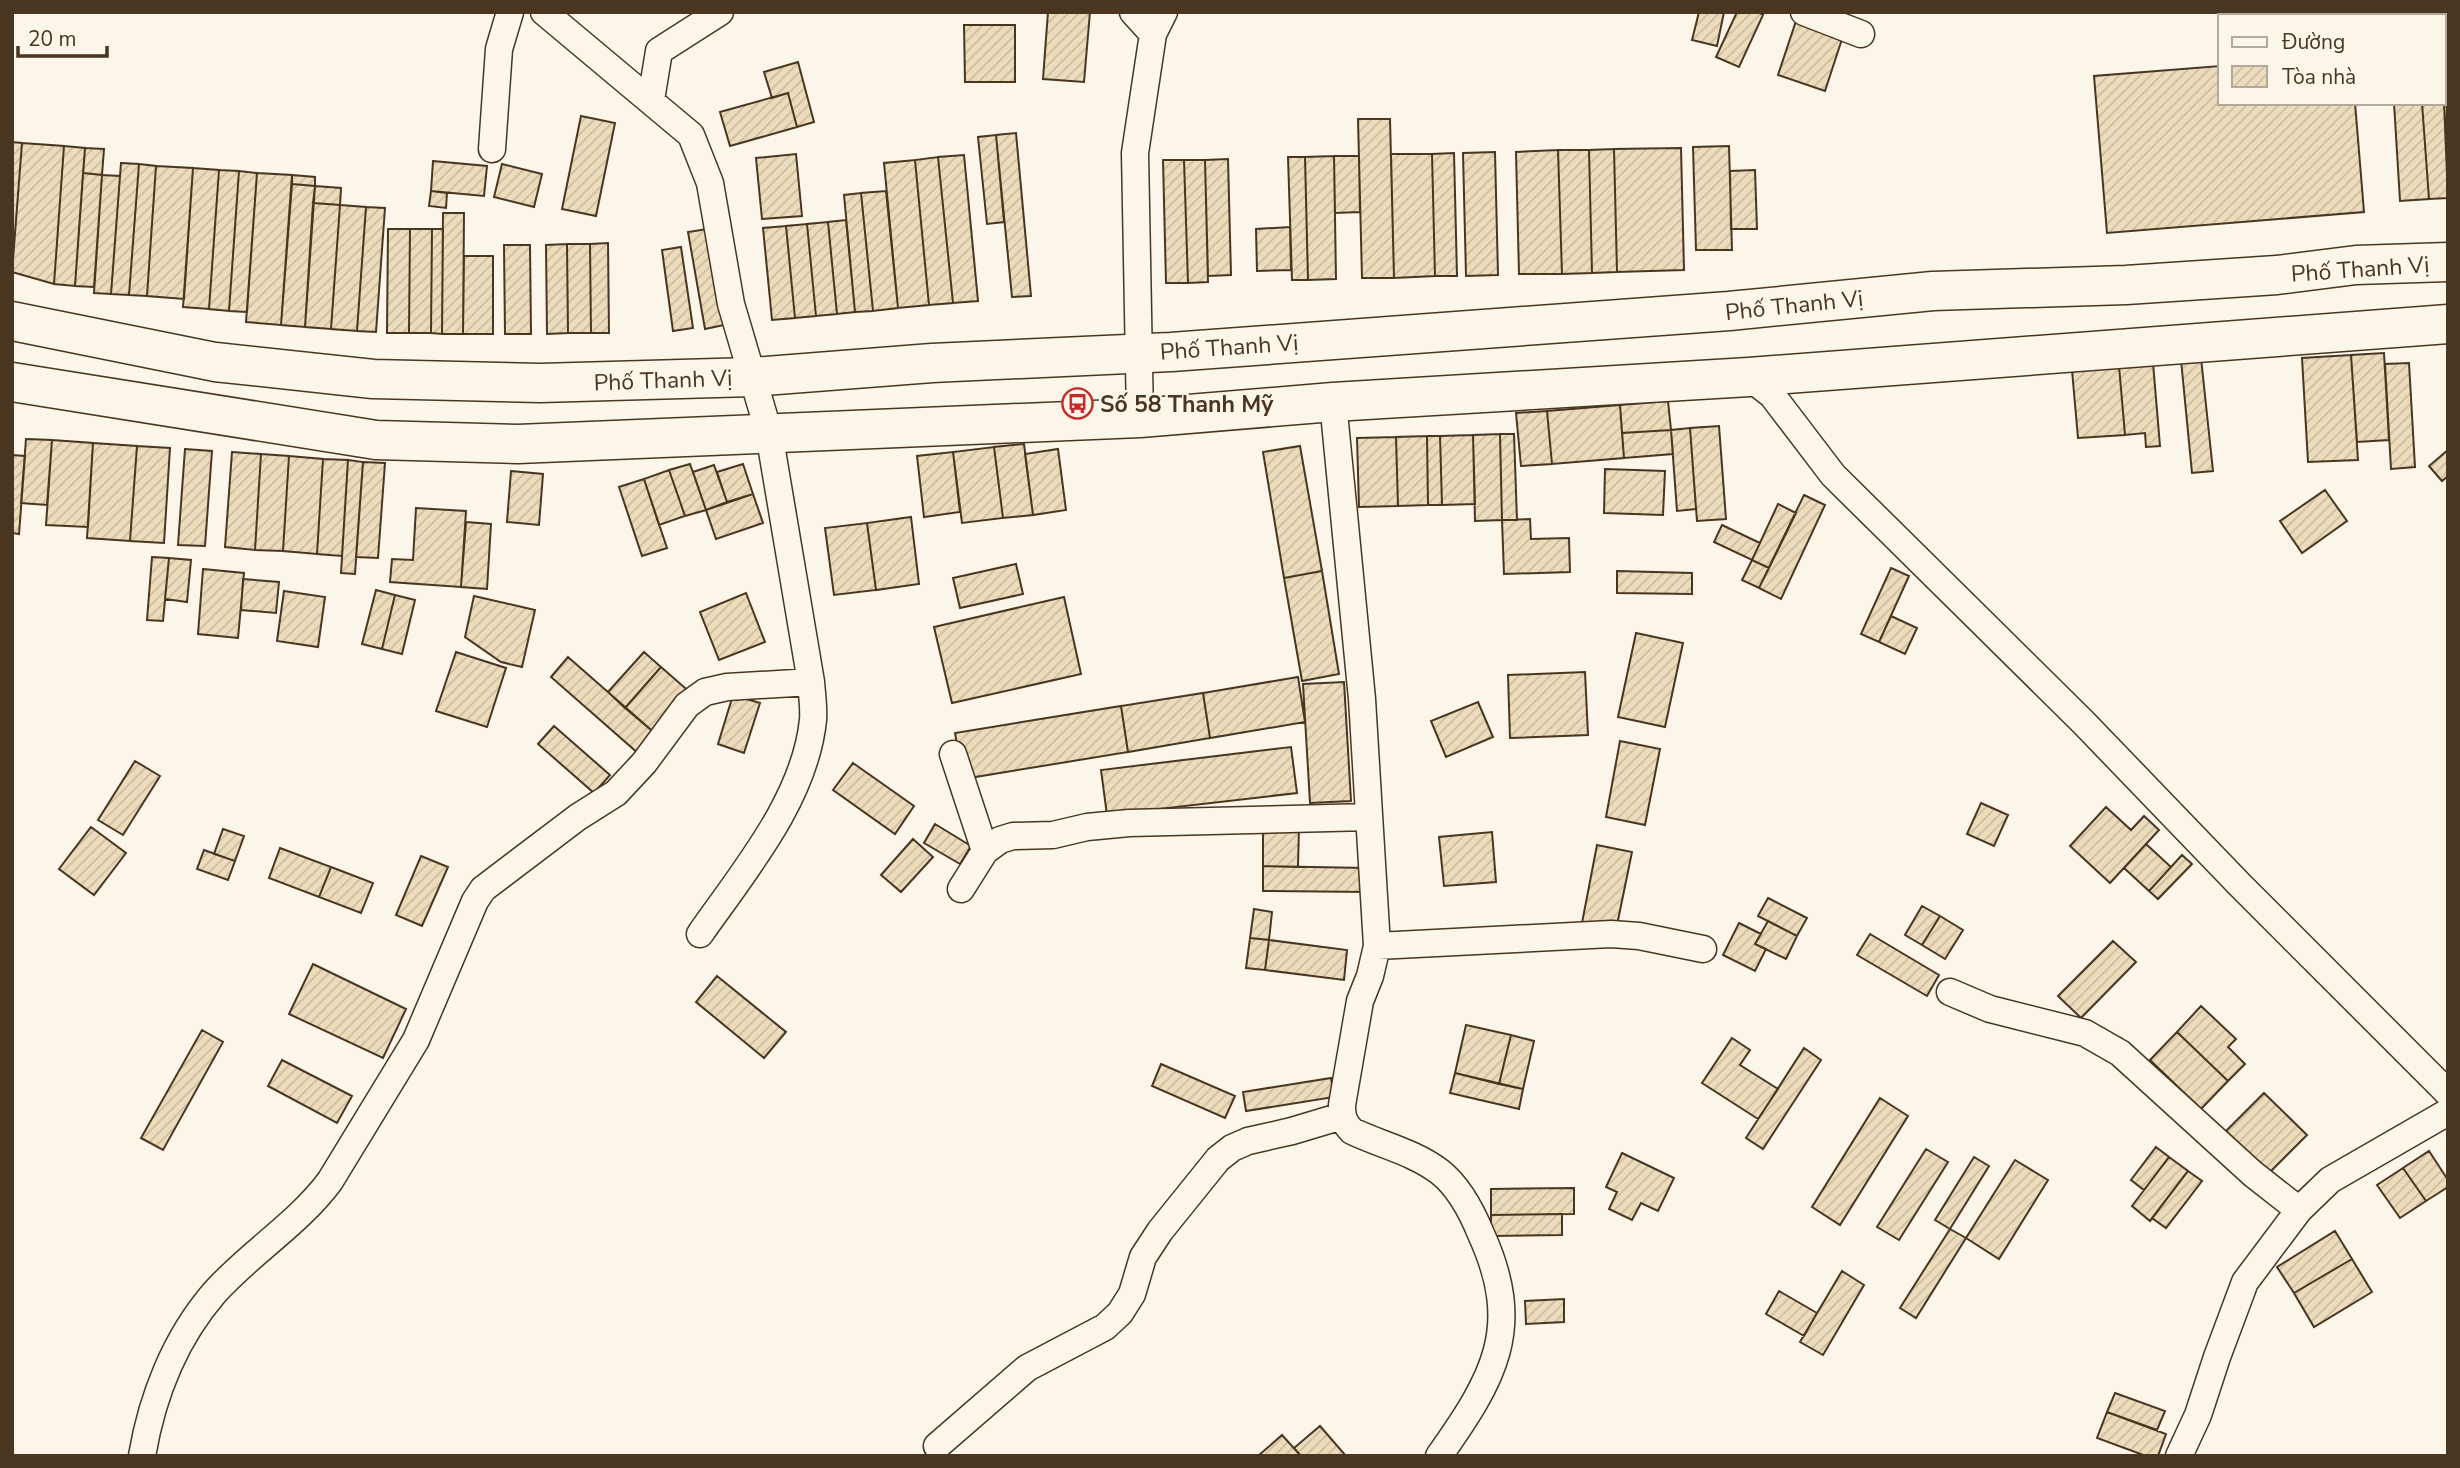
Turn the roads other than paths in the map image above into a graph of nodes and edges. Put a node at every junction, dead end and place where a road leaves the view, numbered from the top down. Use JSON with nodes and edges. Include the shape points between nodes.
{"nodes":[{"id":1,"x":510,"y":12,"type":"edge"},
{"id":2,"x":544,"y":12,"type":"edge"},
{"id":3,"x":720,"y":12,"type":"edge"},
{"id":4,"x":1133,"y":12,"type":"edge"},
{"id":5,"x":1804,"y":12,"type":"edge"},
{"id":6,"x":1159,"y":23,"type":"edge"},
{"id":7,"x":1861,"y":34,"type":"dead end"},
{"id":8,"x":651,"y":100,"type":"junction"},
{"id":9,"x":492,"y":149,"type":"dead end"},
{"id":10,"x":2448,"y":262,"type":"edge"},
{"id":11,"x":12,"y":321,"type":"edge"},
{"id":12,"x":2448,"y":324,"type":"edge"},
{"id":13,"x":1138,"y":353,"type":"junction"},
{"id":14,"x":752,"y":377,"type":"junction"},
{"id":15,"x":1749,"y":377,"type":"junction"},
{"id":16,"x":12,"y":382,"type":"edge"},
{"id":17,"x":1333,"y":402,"type":"junction"},
{"id":18,"x":1140,"y":418,"type":"junction"},
{"id":19,"x":769,"y":433,"type":"junction"},
{"id":20,"x":811,"y":682,"type":"junction"},
{"id":21,"x":953,"y":754,"type":"dead end"},
{"id":22,"x":1369,"y":817,"type":"junction"},
{"id":23,"x":985,"y":851,"type":"junction"},
{"id":24,"x":961,"y":889,"type":"dead end"},
{"id":25,"x":700,"y":934,"type":"dead end"},
{"id":26,"x":1377,"y":946,"type":"junction"},
{"id":27,"x":1703,"y":949,"type":"dead end"},
{"id":28,"x":1950,"y":992,"type":"dead end"},
{"id":29,"x":2448,"y":1093,"type":"edge"},
{"id":30,"x":2448,"y":1112,"type":"edge"},
{"id":31,"x":1342,"y":1116,"type":"junction"},
{"id":32,"x":2299,"y":1210,"type":"junction"},
{"id":33,"x":937,"y":1446,"type":"dead end"},
{"id":34,"x":142,"y":1456,"type":"edge"},
{"id":35,"x":1439,"y":1456,"type":"edge"},
{"id":36,"x":2179,"y":1456,"type":"edge"}],
"edges":[{"from":1,"to":9,"type":"street","via":[[499,49]]},
{"from":2,"to":8,"type":"street"},
{"from":3,"to":8,"type":"street","via":[[659,51]]},
{"from":4,"to":6,"type":"street"},
{"from":5,"to":7,"type":"street"},
{"from":6,"to":13,"type":"street","via":[[1135,153]]},
{"from":8,"to":14,"type":"street","via":[[691,135],[710,183],[731,304]]},
{"from":10,"to":13,"type":"main road","name":"Phố Thanh Vị","via":[[2356,265],[2126,285],[1933,291],[1730,312]]},
{"from":11,"to":14,"type":"main road","name":"Phố Thanh Vị","via":[[215,362],[373,379],[540,383]]},
{"from":12,"to":15,"type":"main road"},
{"from":13,"to":14,"type":"main road","name":"Phố Thanh Vị"},
{"from":13,"to":18,"type":"street"},
{"from":14,"to":19,"type":"street"},
{"from":15,"to":17,"type":"main road"},
{"from":15,"to":29,"type":"street","via":[[1772,395],[1833,475]]},
{"from":16,"to":19,"type":"main road","via":[[376,440],[518,444]]},
{"from":17,"to":18,"type":"main road"},
{"from":17,"to":22,"type":"street"},
{"from":18,"to":19,"type":"main road"},
{"from":19,"to":20,"type":"street"},
{"from":20,"to":25,"type":"street","via":[[814,718],[809,746],[780,820]]},
{"from":20,"to":34,"type":"street","via":[[705,692],[687,705],[616,793],[483,889],[416,1040],[330,1181],[314,1203],[216,1292],[193,1323],[162,1378]]},
{"from":21,"to":23,"type":"street"},
{"from":22,"to":23,"type":"street","via":[[1129,823],[1013,836]]},
{"from":22,"to":26,"type":"street"},
{"from":23,"to":24,"type":"street"},
{"from":26,"to":27,"type":"street","via":[[1611,934]]},
{"from":26,"to":31,"type":"street","via":[[1360,1002]]},
{"from":28,"to":32,"type":"street","via":[[1990,1009],[2085,1033],[2120,1053]]},
{"from":30,"to":32,"type":"street","via":[[2330,1180]]},
{"from":31,"to":33,"type":"street","via":[[1248,1141],[1218,1159],[1143,1257],[1132,1294],[1120,1313],[1105,1327],[1027,1368]]},
{"from":31,"to":35,"type":"street","via":[[1352,1132],[1418,1157],[1441,1172],[1472,1213],[1499,1280],[1502,1324],[1493,1367]]},
{"from":32,"to":36,"type":"street","via":[[2245,1282]]}]}
